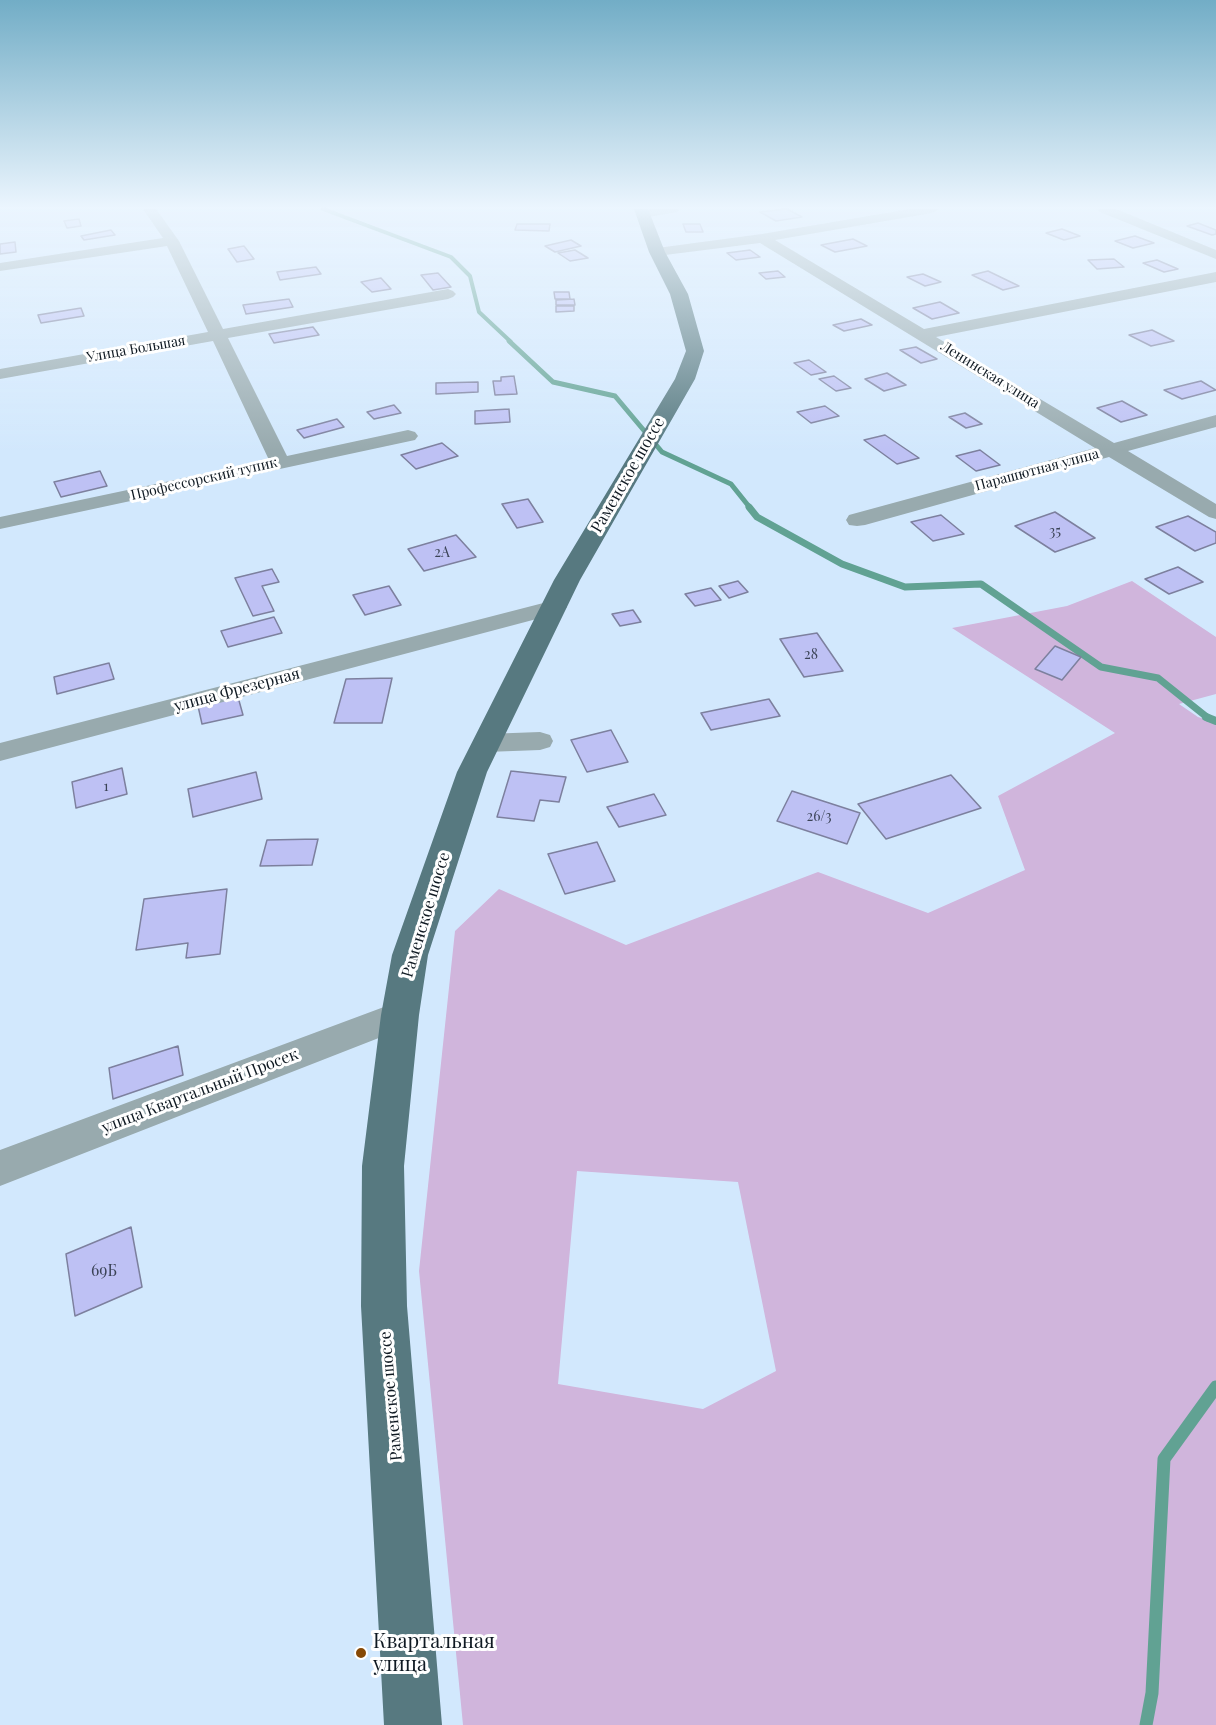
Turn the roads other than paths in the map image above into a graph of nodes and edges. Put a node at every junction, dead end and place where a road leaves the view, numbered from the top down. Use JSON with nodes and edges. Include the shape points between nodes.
{"nodes":[{"id":1,"x":195,"y":290,"type":"edge"},
{"id":2,"x":677,"y":290,"type":"edge"},
{"id":3,"x":849,"y":290,"type":"edge"},
{"id":4,"x":1152,"y":290,"type":"edge"},
{"id":5,"x":448,"y":294,"type":"dead end"},
{"id":6,"x":924,"y":334,"type":"junction"},
{"id":7,"x":217,"y":335,"type":"junction"},
{"id":8,"x":0,"y":374,"type":"edge"},
{"id":9,"x":1216,"y":421,"type":"edge"},
{"id":10,"x":408,"y":436,"type":"dead end"},
{"id":11,"x":1112,"y":449,"type":"junction"},
{"id":12,"x":280,"y":462,"type":"junction"},
{"id":13,"x":1216,"y":513,"type":"edge"},
{"id":14,"x":857,"y":520,"type":"dead end"},
{"id":15,"x":0,"y":523,"type":"edge"},
{"id":16,"x":555,"y":607,"type":"junction"},
{"id":17,"x":540,"y":741,"type":"dead end"},
{"id":18,"x":486,"y":743,"type":"junction"},
{"id":19,"x":0,"y":752,"type":"edge"},
{"id":20,"x":400,"y":1015,"type":"junction"},
{"id":21,"x":0,"y":1168,"type":"edge"},
{"id":22,"x":413,"y":1725,"type":"edge"}],
"edges":[{"from":1,"to":7,"type":"street"},
{"from":2,"to":16,"type":"main road","name":"Раменское шоссе","via":[[695,351],[685,379]]},
{"from":3,"to":6,"type":"street","name":"Ленинская улица"},
{"from":4,"to":6,"type":"street"},
{"from":5,"to":7,"type":"street","name":"Улица Большая"},
{"from":6,"to":11,"type":"street","name":"Ленинская улица"},
{"from":7,"to":8,"type":"street","name":"Улица Большая"},
{"from":7,"to":12,"type":"street"},
{"from":9,"to":11,"type":"street","name":"Парашютная улица"},
{"from":10,"to":12,"type":"street","name":"Профессорский тупик"},
{"from":11,"to":13,"type":"street","name":"Ленинская улица"},
{"from":11,"to":14,"type":"street","name":"Парашютная улица"},
{"from":12,"to":15,"type":"street","name":"Профессорский тупик"},
{"from":16,"to":18,"type":"main road","name":"Раменское шоссе"},
{"from":16,"to":19,"type":"street","name":"улица Фрезерная"},
{"from":17,"to":18,"type":"street"},
{"from":18,"to":20,"type":"main road","name":"Раменское шоссе","via":[[472,772],[410,955]]},
{"from":20,"to":21,"type":"street","name":"улица Квартальный Просек"},
{"from":20,"to":22,"type":"main road","name":"Раменское шоссе","via":[[383,1166],[384,1306]]}]}
